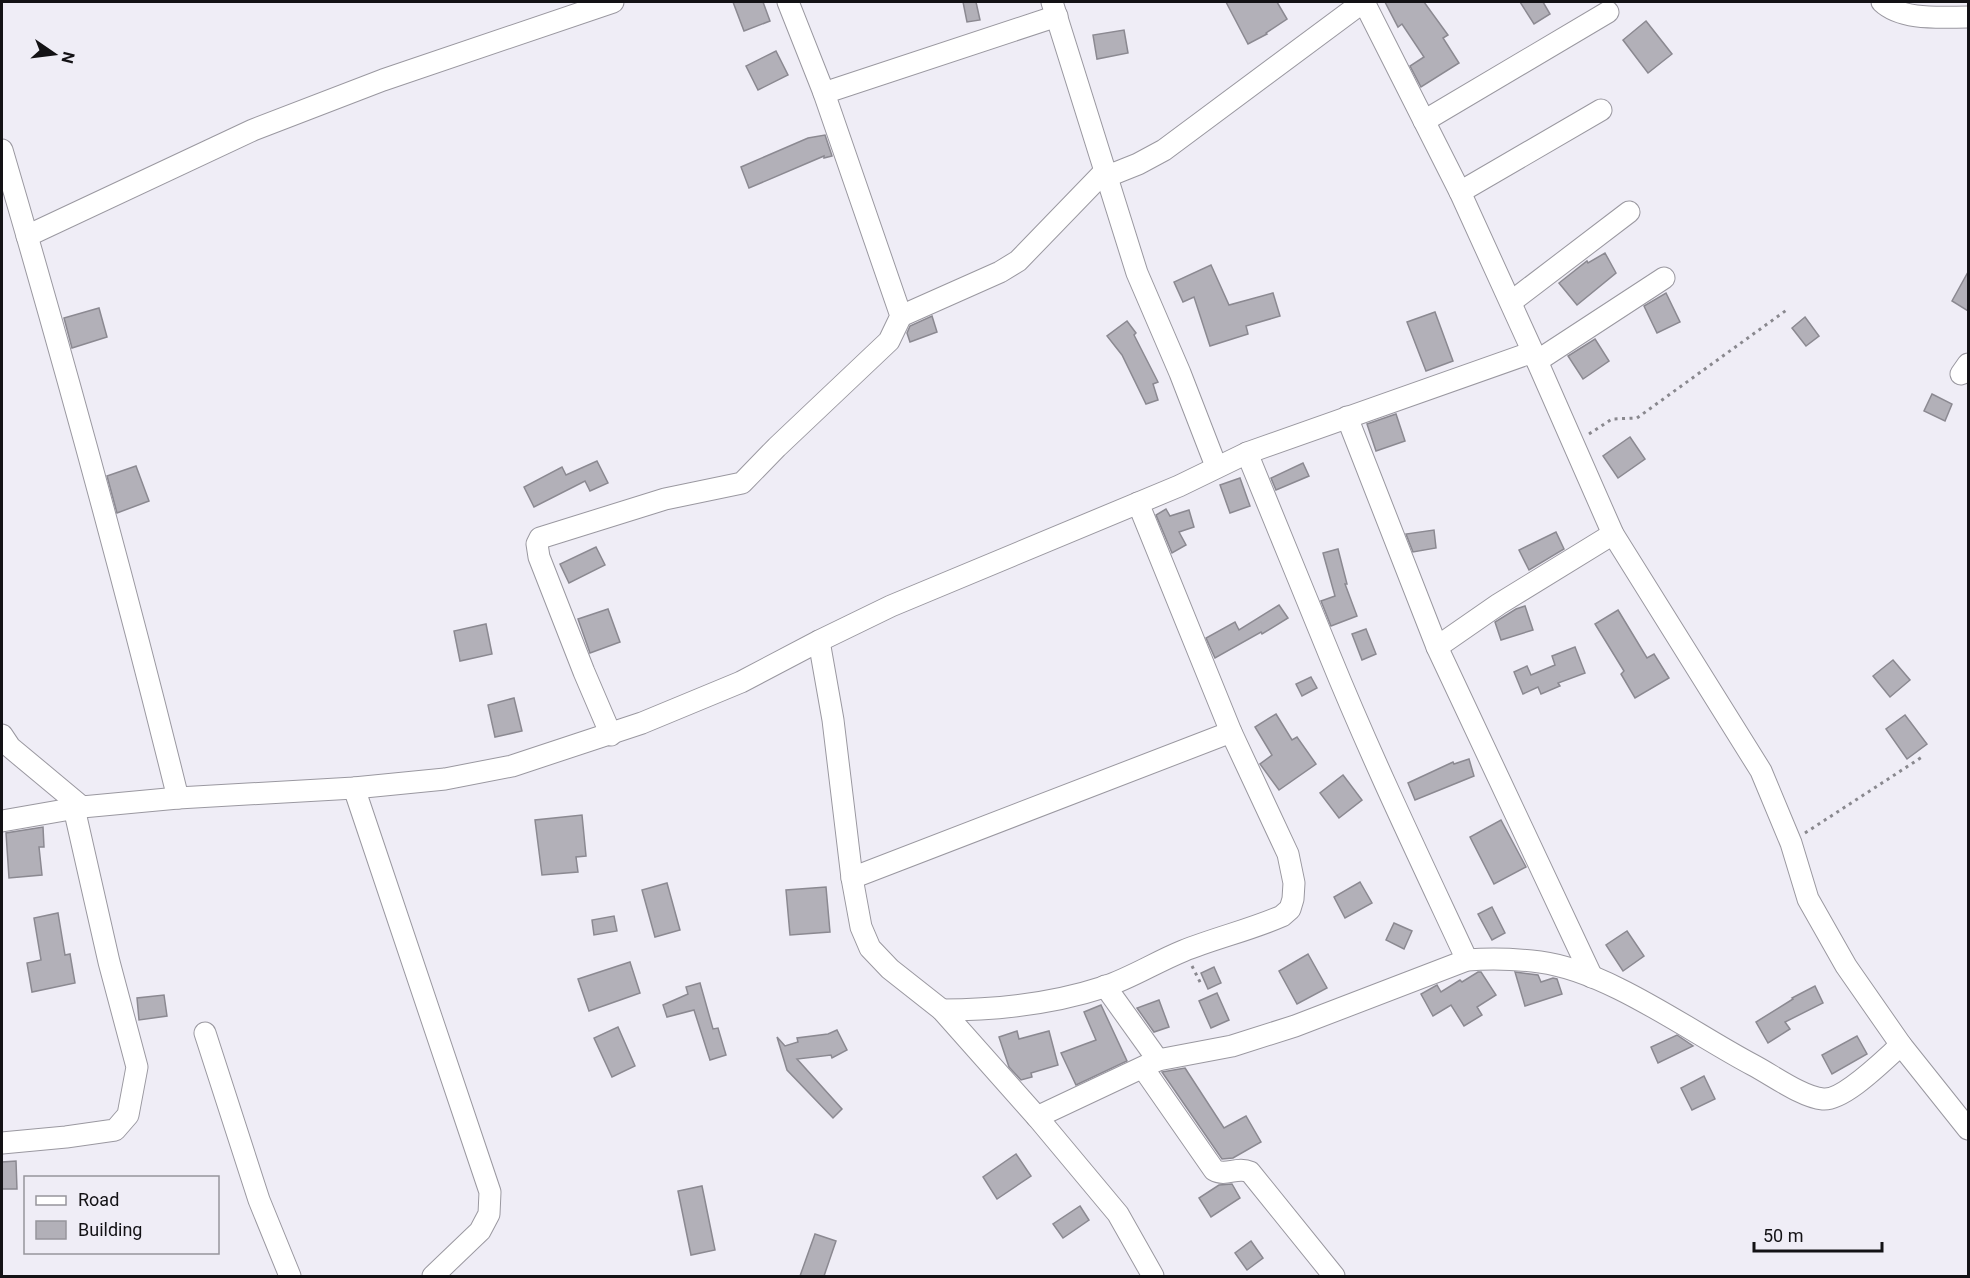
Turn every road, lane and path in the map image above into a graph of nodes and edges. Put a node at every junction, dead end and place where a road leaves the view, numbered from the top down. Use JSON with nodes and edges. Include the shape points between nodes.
{"nodes":[{"id":1,"x":613,"y":2,"type":"edge"},
{"id":2,"x":788,"y":2,"type":"edge"},
{"id":3,"x":1364,"y":2,"type":"edge"},
{"id":4,"x":1882,"y":2,"type":"edge"},
{"id":5,"x":1054,"y":9,"type":"edge"},
{"id":6,"x":1608,"y":12,"type":"dead end"},
{"id":7,"x":1968,"y":17,"type":"edge"},
{"id":8,"x":824,"y":93,"type":"junction"},
{"id":9,"x":1602,"y":110,"type":"dead end"},
{"id":10,"x":1424,"y":121,"type":"junction"},
{"id":11,"x":2,"y":150,"type":"edge"},
{"id":12,"x":1107,"y":173,"type":"junction"},
{"id":13,"x":1460,"y":192,"type":"junction"},
{"id":14,"x":1629,"y":212,"type":"dead end"},
{"id":15,"x":27,"y":236,"type":"junction"},
{"id":16,"x":1664,"y":278,"type":"dead end"},
{"id":17,"x":1511,"y":303,"type":"junction"},
{"id":18,"x":1788,"y":309,"type":"dead end"},
{"id":19,"x":901,"y":316,"type":"junction"},
{"id":20,"x":1535,"y":356,"type":"junction"},
{"id":21,"x":1347,"y":417,"type":"junction"},
{"id":22,"x":1573,"y":444,"type":"junction"},
{"id":23,"x":1247,"y":453,"type":"junction"},
{"id":24,"x":1216,"y":466,"type":"junction"},
{"id":25,"x":1138,"y":503,"type":"junction"},
{"id":26,"x":1613,"y":534,"type":"junction"},
{"id":27,"x":819,"y":641,"type":"junction"},
{"id":28,"x":1437,"y":647,"type":"junction"},
{"id":29,"x":1231,"y":732,"type":"junction"},
{"id":30,"x":2,"y":735,"type":"edge"},
{"id":31,"x":611,"y":735,"type":"junction"},
{"id":32,"x":1922,"y":757,"type":"dead end"},
{"id":33,"x":354,"y":788,"type":"junction"},
{"id":34,"x":178,"y":798,"type":"junction"},
{"id":35,"x":78,"y":808,"type":"junction"},
{"id":36,"x":2,"y":821,"type":"edge"},
{"id":37,"x":1791,"y":843,"type":"junction"},
{"id":38,"x":852,"y":878,"type":"junction"},
{"id":39,"x":1467,"y":960,"type":"junction"},
{"id":40,"x":1592,"y":977,"type":"junction"},
{"id":41,"x":1105,"y":986,"type":"junction"},
{"id":42,"x":942,"y":1010,"type":"junction"},
{"id":43,"x":205,"y":1033,"type":"dead end"},
{"id":44,"x":1901,"y":1045,"type":"junction"},
{"id":45,"x":1150,"y":1064,"type":"junction"},
{"id":46,"x":1037,"y":1117,"type":"junction"},
{"id":47,"x":1968,"y":1129,"type":"edge"},
{"id":48,"x":2,"y":1143,"type":"edge"},
{"id":49,"x":453,"y":1269,"type":"edge"},
{"id":50,"x":290,"y":1276,"type":"edge"},
{"id":51,"x":433,"y":1276,"type":"edge"},
{"id":52,"x":1153,"y":1276,"type":"edge"},
{"id":53,"x":1334,"y":1276,"type":"edge"}],
"edges":[{"from":1,"to":15,"type":"street","via":[[383,80],[254,129]]},
{"from":2,"to":8,"type":"street"},
{"from":3,"to":10,"type":"street"},
{"from":3,"to":12,"type":"street","via":[[1164,150],[1138,164]]},
{"from":4,"to":7,"type":"street","via":[[1907,14]]},
{"from":5,"to":8,"type":"street"},
{"from":5,"to":12,"type":"street"},
{"from":6,"to":10,"type":"street"},
{"from":8,"to":19,"type":"street"},
{"from":9,"to":13,"type":"street"},
{"from":10,"to":13,"type":"street"},
{"from":11,"to":15,"type":"street"},
{"from":12,"to":19,"type":"street","via":[[1018,261]]},
{"from":12,"to":24,"type":"street","via":[[1137,273]]},
{"from":13,"to":17,"type":"street"},
{"from":14,"to":17,"type":"street"},
{"from":15,"to":34,"type":"street"},
{"from":16,"to":20,"type":"street"},
{"from":17,"to":20,"type":"street"},
{"from":18,"to":22,"type":"path","via":[[1637,418],[1612,419]]},
{"from":19,"to":31,"type":"street","via":[[889,341],[742,483],[665,499],[540,538],[539,557]]},
{"from":20,"to":21,"type":"street"},
{"from":20,"to":22,"type":"street"},
{"from":21,"to":23,"type":"street"},
{"from":21,"to":28,"type":"street"},
{"from":22,"to":26,"type":"street"},
{"from":23,"to":24,"type":"street"},
{"from":23,"to":39,"type":"street","via":[[1339,678]]},
{"from":24,"to":25,"type":"street"},
{"from":25,"to":27,"type":"street","via":[[891,606]]},
{"from":25,"to":29,"type":"street"},
{"from":26,"to":28,"type":"street"},
{"from":26,"to":37,"type":"street","via":[[1761,771]]},
{"from":27,"to":31,"type":"street","via":[[741,682]]},
{"from":27,"to":38,"type":"street"},
{"from":28,"to":40,"type":"street"},
{"from":29,"to":38,"type":"street"},
{"from":29,"to":41,"type":"street","via":[[1288,854],[1294,883],[1290,909],[1282,916],[1184,951]]},
{"from":30,"to":35,"type":"street","via":[[10,747]]},
{"from":31,"to":33,"type":"street","via":[[512,766],[445,779]]},
{"from":32,"to":37,"type":"path"},
{"from":33,"to":34,"type":"street"},
{"from":33,"to":49,"type":"street","via":[[490,1192],[489,1214]]},
{"from":34,"to":35,"type":"street"},
{"from":35,"to":36,"type":"street"},
{"from":35,"to":48,"type":"street","via":[[107,951],[137,1067],[128,1115],[114,1130]]},
{"from":37,"to":44,"type":"street","via":[[1808,899],[1846,966]]},
{"from":38,"to":42,"type":"street","via":[[861,927],[870,948]]},
{"from":39,"to":40,"type":"street","via":[[1541,962]]},
{"from":39,"to":45,"type":"street","via":[[1295,1026],[1232,1046]]},
{"from":40,"to":44,"type":"street","via":[[1796,1088],[1825,1099],[1843,1094]]},
{"from":41,"to":42,"type":"street","via":[[1015,1006]]},
{"from":41,"to":45,"type":"street"},
{"from":42,"to":46,"type":"street"},
{"from":43,"to":50,"type":"street","via":[[259,1200]]},
{"from":44,"to":47,"type":"street"},
{"from":45,"to":46,"type":"street"},
{"from":45,"to":53,"type":"street","via":[[1214,1170],[1250,1172]]},
{"from":46,"to":52,"type":"street","via":[[1118,1214]]},
{"from":49,"to":51,"type":"street"}]}
